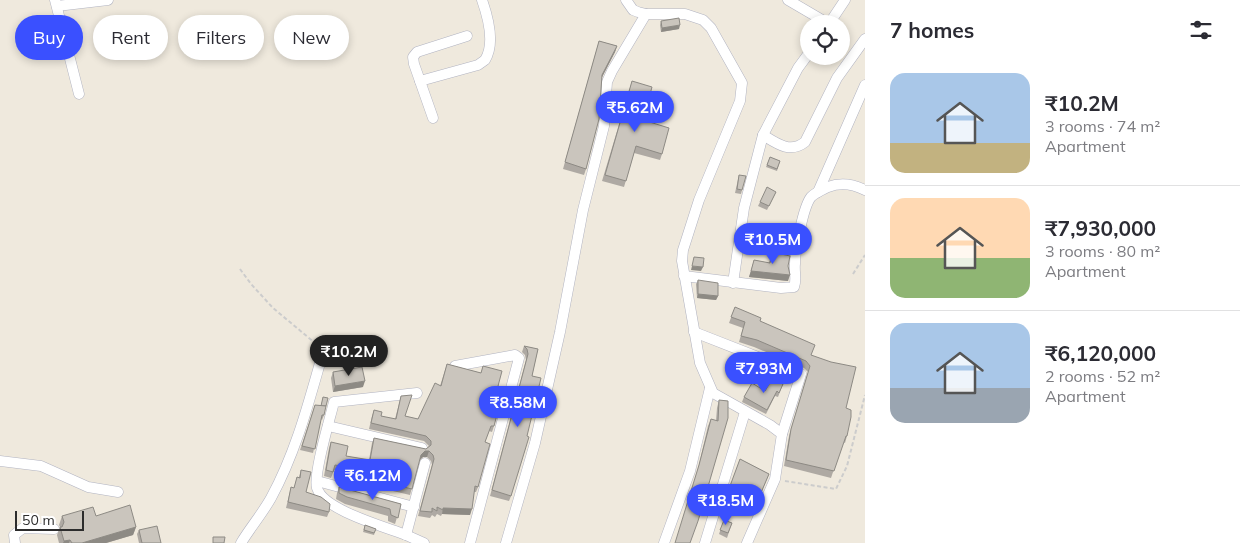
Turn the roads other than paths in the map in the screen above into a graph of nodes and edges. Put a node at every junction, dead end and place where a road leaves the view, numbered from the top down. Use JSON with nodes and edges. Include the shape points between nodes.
{"nodes":[{"id":1,"x":108,"y":0,"type":"edge"},
{"id":2,"x":482,"y":0,"type":"edge"},
{"id":3,"x":626,"y":0,"type":"edge"},
{"id":4,"x":788,"y":0,"type":"edge"},
{"id":5,"x":845,"y":0,"type":"edge"},
{"id":6,"x":56,"y":3,"type":"edge"},
{"id":7,"x":646,"y":14,"type":"junction"},
{"id":8,"x":814,"y":15,"type":"edge"},
{"id":9,"x":835,"y":15,"type":"edge"},
{"id":10,"x":467,"y":36,"type":"dead end"},
{"id":11,"x":865,"y":39,"type":"edge"},
{"id":12,"x":800,"y":65,"type":"edge"},
{"id":13,"x":420,"y":81,"type":"junction"},
{"id":14,"x":865,"y":85,"type":"edge"},
{"id":15,"x":79,"y":94,"type":"dead end"},
{"id":16,"x":433,"y":118,"type":"dead end"},
{"id":17,"x":763,"y":135,"type":"junction"},
{"id":18,"x":865,"y":190,"type":"edge"},
{"id":19,"x":818,"y":192,"type":"junction"},
{"id":20,"x":684,"y":276,"type":"junction"},
{"id":21,"x":733,"y":283,"type":"junction"},
{"id":22,"x":694,"y":332,"type":"junction"},
{"id":23,"x":320,"y":363,"type":"road end"},
{"id":24,"x":455,"y":366,"type":"edge"},
{"id":25,"x":710,"y":388,"type":"junction"},
{"id":26,"x":417,"y":392,"type":"dead end"},
{"id":27,"x":745,"y":412,"type":"junction"},
{"id":28,"x":785,"y":423,"type":"junction"},
{"id":29,"x":770,"y":425,"type":"junction"},
{"id":30,"x":328,"y":426,"type":"junction"},
{"id":31,"x":782,"y":434,"type":"junction"},
{"id":32,"x":422,"y":448,"type":"edge"},
{"id":33,"x":0,"y":461,"type":"edge"},
{"id":34,"x":425,"y":463,"type":"dead end"},
{"id":35,"x":317,"y":481,"type":"junction"},
{"id":36,"x":118,"y":492,"type":"dead end"},
{"id":37,"x":414,"y":507,"type":"junction"},
{"id":38,"x":54,"y":529,"type":"dead end"},
{"id":39,"x":406,"y":535,"type":"junction"},
{"id":40,"x":15,"y":543,"type":"edge"},
{"id":41,"x":241,"y":543,"type":"edge"},
{"id":42,"x":424,"y":543,"type":"edge"},
{"id":43,"x":470,"y":543,"type":"edge"},
{"id":44,"x":506,"y":543,"type":"edge"},
{"id":45,"x":664,"y":543,"type":"edge"},
{"id":46,"x":705,"y":543,"type":"edge"},
{"id":47,"x":747,"y":543,"type":"edge"}],
"edges":[{"from":1,"to":6,"type":"street"},
{"from":2,"to":13,"type":"street","via":[[490,44],[485,60],[478,65]]},
{"from":3,"to":7,"type":"street","via":[[633,10]]},
{"from":4,"to":8,"type":"street"},
{"from":5,"to":9,"type":"street"},
{"from":6,"to":15,"type":"street"},
{"from":7,"to":20,"type":"street","via":[[685,14],[703,20],[711,28],[742,83],[740,101],[701,193],[683,250]]},
{"from":7,"to":44,"type":"street","via":[[607,82],[604,126],[583,210],[560,332],[535,443]]},
{"from":10,"to":13,"type":"street","via":[[415,54],[413,60]]},
{"from":11,"to":17,"type":"street","via":[[836,78],[805,142],[790,148]]},
{"from":12,"to":17,"type":"street"},
{"from":13,"to":16,"type":"street"},
{"from":14,"to":19,"type":"street"},
{"from":17,"to":21,"type":"street","via":[[744,208]]},
{"from":18,"to":19,"type":"street","via":[[841,184]]},
{"from":19,"to":21,"type":"street","via":[[808,203],[804,215],[795,255],[794,287]]},
{"from":20,"to":21,"type":"street"},
{"from":20,"to":22,"type":"street"},
{"from":22,"to":25,"type":"street","via":[[700,363]]},
{"from":22,"to":28,"type":"street","via":[[801,374]]},
{"from":23,"to":41,"type":"street","via":[[285,468],[271,499]]},
{"from":24,"to":43,"type":"street","via":[[515,355],[519,358]]},
{"from":25,"to":27,"type":"street"},
{"from":25,"to":45,"type":"street","via":[[690,471]]},
{"from":26,"to":30,"type":"street","via":[[334,402]]},
{"from":27,"to":29,"type":"street"},
{"from":27,"to":46,"type":"street"},
{"from":28,"to":29,"type":"street"},
{"from":28,"to":31,"type":"street"},
{"from":29,"to":31,"type":"street"},
{"from":30,"to":32,"type":"street"},
{"from":30,"to":35,"type":"street"},
{"from":31,"to":47,"type":"street","via":[[775,479]]},
{"from":33,"to":36,"type":"street","via":[[41,466],[88,487]]},
{"from":34,"to":37,"type":"street"},
{"from":35,"to":37,"type":"street"},
{"from":35,"to":39,"type":"street","via":[[319,492],[333,506]]},
{"from":37,"to":39,"type":"street"},
{"from":38,"to":40,"type":"street","via":[[23,528],[14,534]]},
{"from":39,"to":42,"type":"street"}]}
